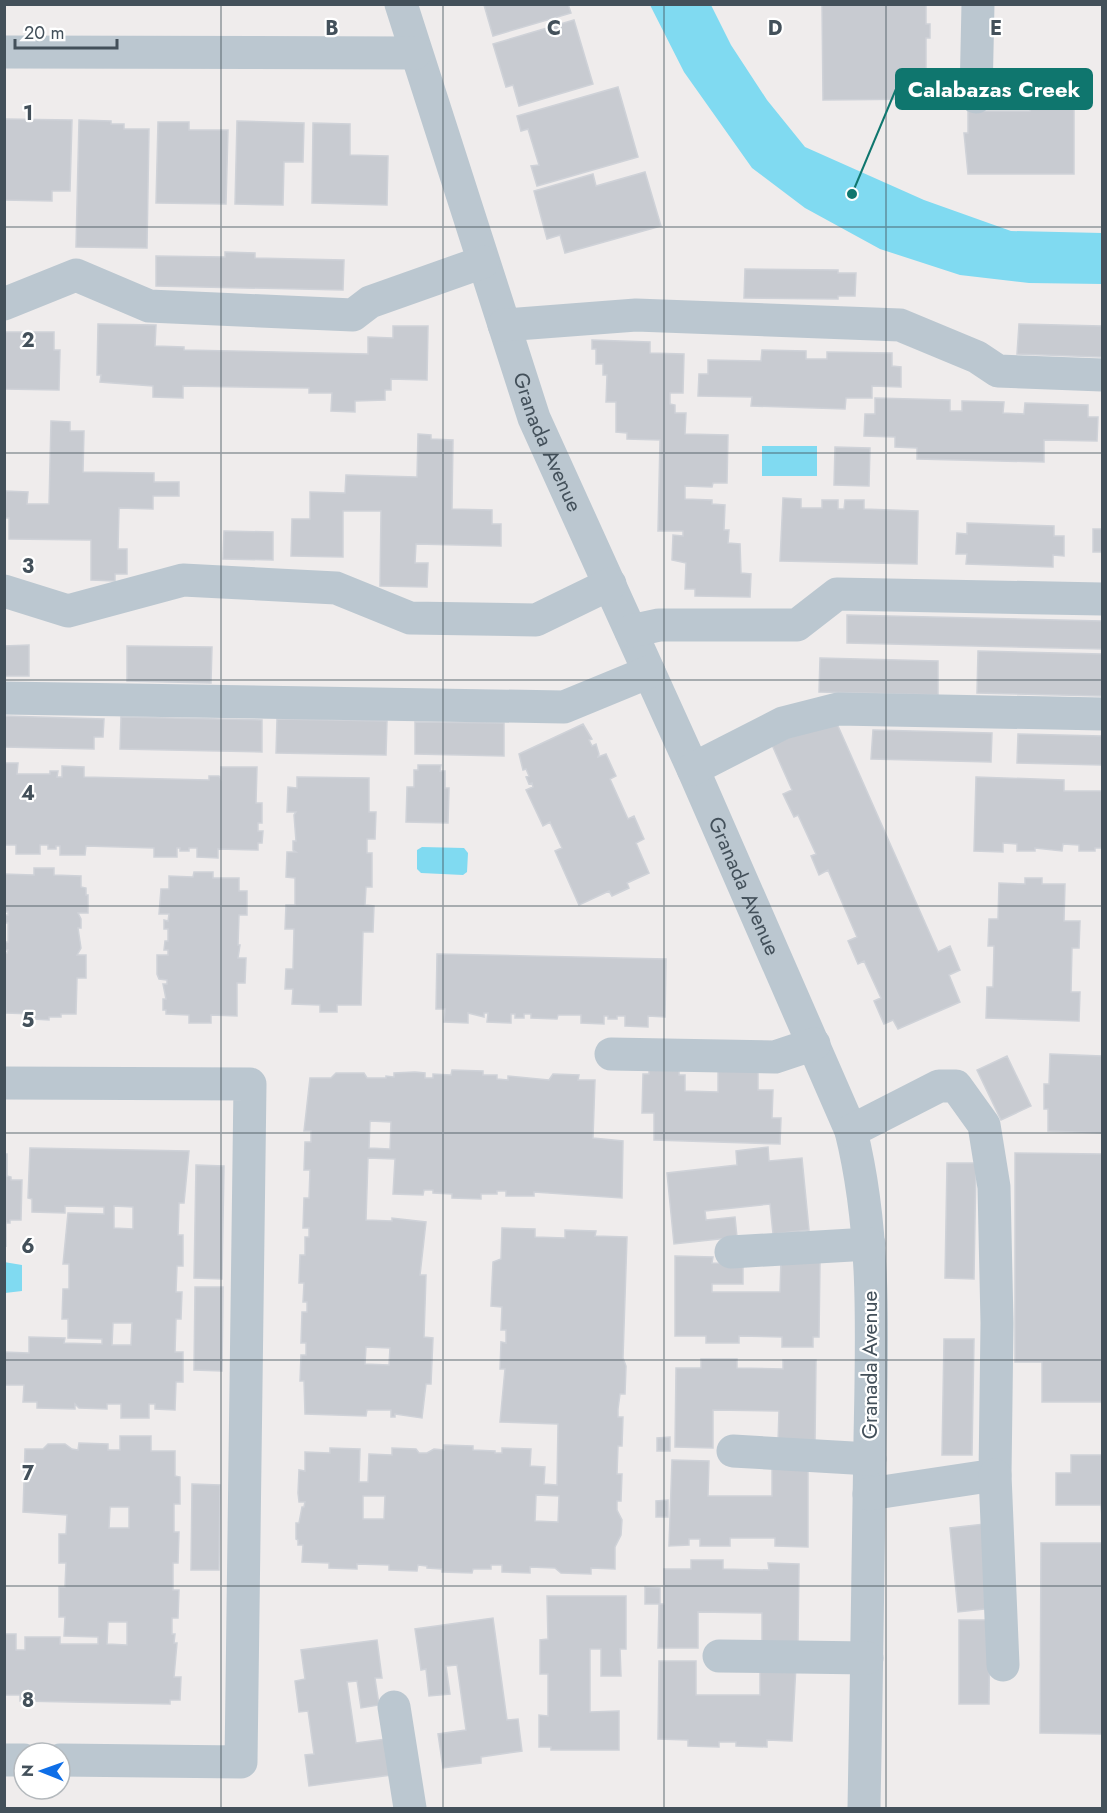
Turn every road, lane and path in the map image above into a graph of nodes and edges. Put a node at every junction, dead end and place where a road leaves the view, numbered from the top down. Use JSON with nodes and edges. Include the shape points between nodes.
{"nodes":[{"id":1,"x":400,"y":4,"type":"edge"},
{"id":2,"x":978,"y":4,"type":"edge"},
{"id":3,"x":4,"y":52,"type":"edge"},
{"id":4,"x":415,"y":53,"type":"junction"},
{"id":5,"x":976,"y":96,"type":"dead end"},
{"id":6,"x":483,"y":262,"type":"junction"},
{"id":7,"x":4,"y":304,"type":"edge"},
{"id":8,"x":504,"y":325,"type":"junction"},
{"id":9,"x":1102,"y":375,"type":"edge"},
{"id":10,"x":610,"y":584,"type":"junction"},
{"id":11,"x":4,"y":591,"type":"edge"},
{"id":12,"x":1102,"y":600,"type":"edge"},
{"id":13,"x":631,"y":631,"type":"junction"},
{"id":14,"x":649,"y":672,"type":"junction"},
{"id":15,"x":4,"y":698,"type":"edge"},
{"id":16,"x":1102,"y":714,"type":"edge"},
{"id":17,"x":693,"y":769,"type":"junction"},
{"id":18,"x":814,"y":1044,"type":"junction"},
{"id":19,"x":610,"y":1054,"type":"dead end"},
{"id":20,"x":4,"y":1083,"type":"edge"},
{"id":21,"x":851,"y":1131,"type":"junction"},
{"id":22,"x":869,"y":1244,"type":"junction"},
{"id":23,"x":731,"y":1252,"type":"dead end"},
{"id":24,"x":733,"y":1451,"type":"dead end"},
{"id":25,"x":870,"y":1459,"type":"junction"},
{"id":26,"x":995,"y":1475,"type":"junction"},
{"id":27,"x":869,"y":1494,"type":"junction"},
{"id":28,"x":719,"y":1656,"type":"dead end"},
{"id":29,"x":867,"y":1658,"type":"junction"},
{"id":30,"x":1002,"y":1665,"type":"dead end"},
{"id":31,"x":394,"y":1707,"type":"dead end"},
{"id":32,"x":72,"y":1760,"type":"edge"},
{"id":33,"x":410,"y":1809,"type":"edge"},
{"id":34,"x":864,"y":1809,"type":"edge"}],
"edges":[{"from":1,"to":4,"type":"street","name":"Granada Avenue"},
{"from":2,"to":5,"type":"street"},
{"from":3,"to":4,"type":"street"},
{"from":4,"to":6,"type":"street","name":"Granada Avenue"},
{"from":6,"to":7,"type":"street","via":[[370,302],[353,315],[149,306],[76,275]]},
{"from":6,"to":8,"type":"street","name":"Granada Avenue"},
{"from":8,"to":9,"type":"street","via":[[636,315],[900,325],[977,357],[998,371]]},
{"from":8,"to":10,"type":"street","name":"Granada Avenue","via":[[534,418]]},
{"from":10,"to":11,"type":"street","via":[[536,620],[410,618],[336,588],[183,580],[68,611]]},
{"from":10,"to":13,"type":"street","name":"Granada Avenue"},
{"from":12,"to":13,"type":"street","via":[[837,594],[797,625],[659,625]]},
{"from":13,"to":14,"type":"street","name":"Granada Avenue"},
{"from":14,"to":15,"type":"street","via":[[564,707]]},
{"from":14,"to":17,"type":"street","name":"Granada Avenue"},
{"from":16,"to":17,"type":"street","via":[[838,709],[783,723]]},
{"from":17,"to":18,"type":"street","name":"Granada Avenue"},
{"from":18,"to":19,"type":"street","via":[[775,1057]]},
{"from":18,"to":21,"type":"street","name":"Granada Avenue"},
{"from":20,"to":32,"type":"street","via":[[250,1084],[241,1762]]},
{"from":21,"to":22,"type":"street","name":"Granada Avenue","via":[[862,1174]]},
{"from":21,"to":26,"type":"street","via":[[939,1086],[956,1086],[984,1125],[994,1187]]},
{"from":22,"to":23,"type":"street"},
{"from":22,"to":25,"type":"street","name":"Granada Avenue"},
{"from":24,"to":25,"type":"street"},
{"from":25,"to":27,"type":"street","name":"Granada Avenue"},
{"from":26,"to":27,"type":"street"},
{"from":26,"to":30,"type":"street"},
{"from":27,"to":29,"type":"street","name":"Granada Avenue"},
{"from":28,"to":29,"type":"street"},
{"from":29,"to":34,"type":"street","name":"Granada Avenue"},
{"from":31,"to":33,"type":"street"}]}
